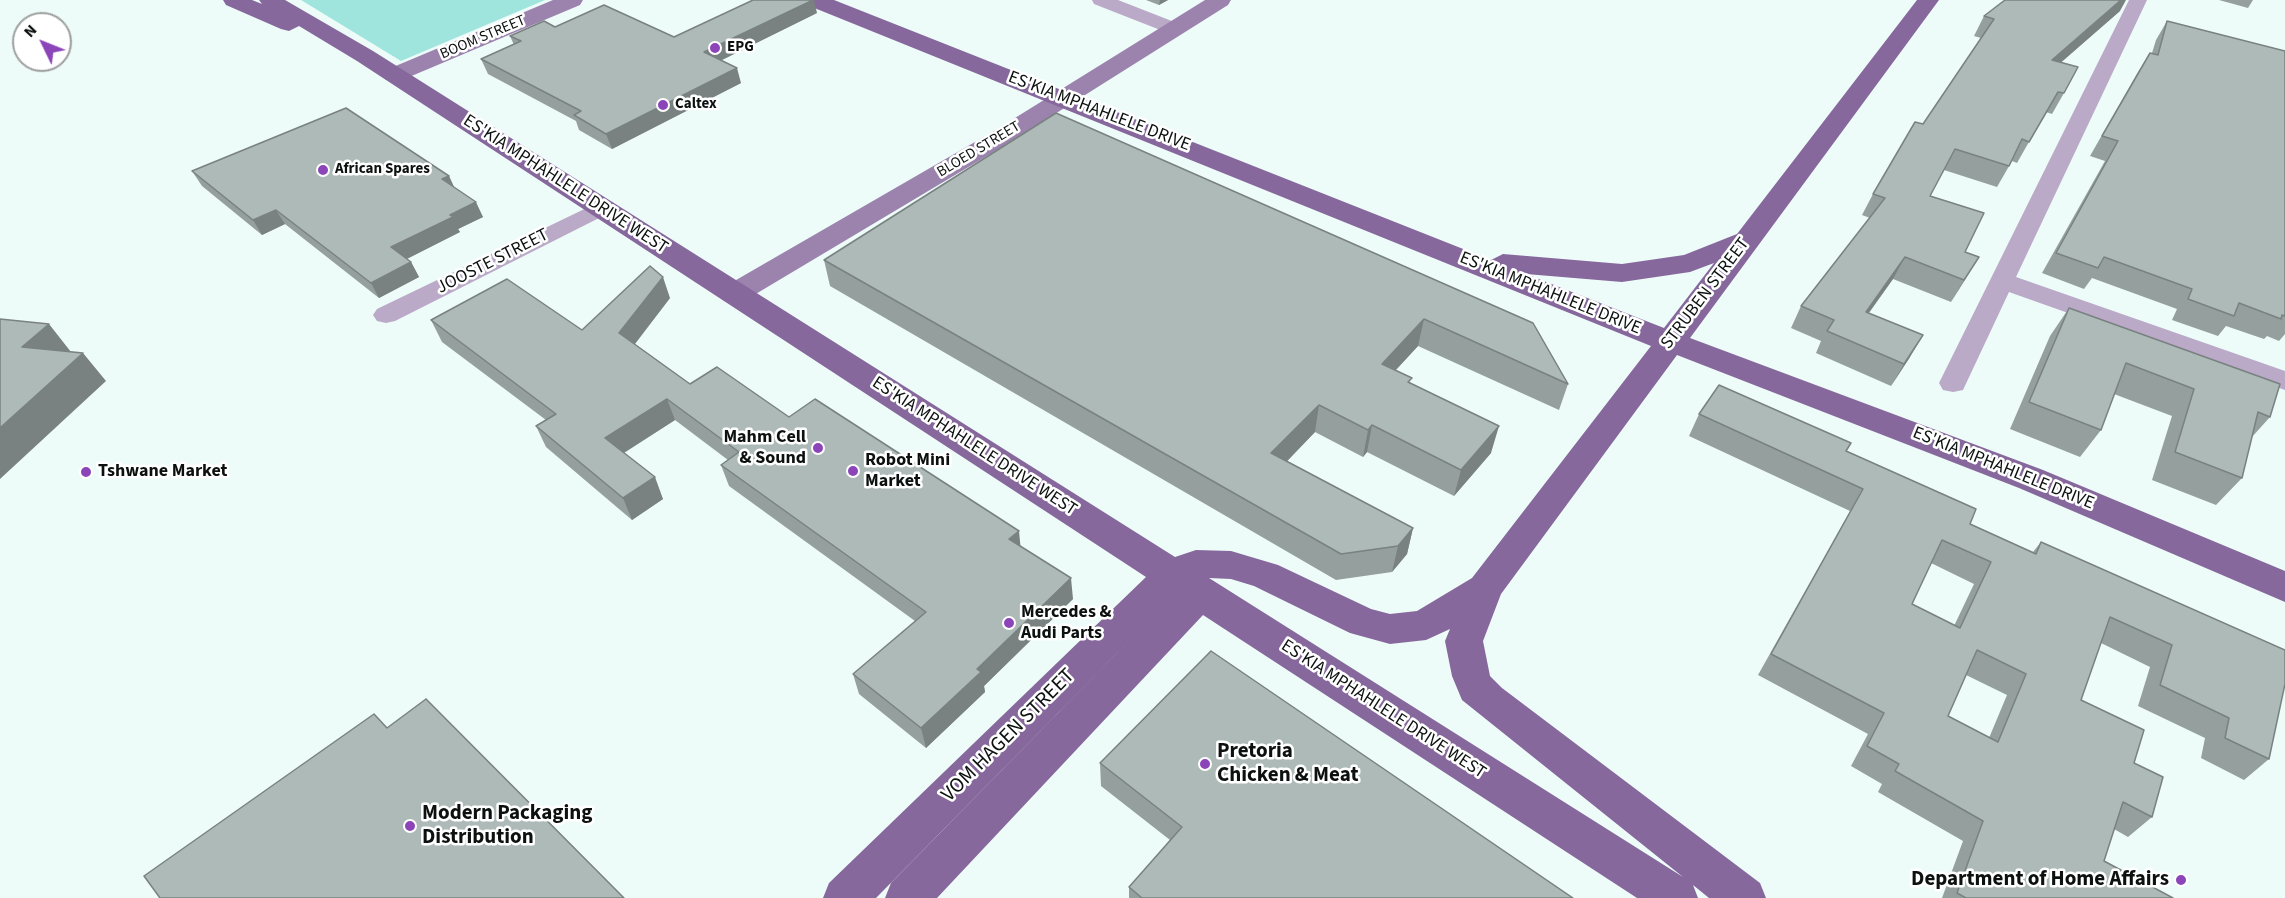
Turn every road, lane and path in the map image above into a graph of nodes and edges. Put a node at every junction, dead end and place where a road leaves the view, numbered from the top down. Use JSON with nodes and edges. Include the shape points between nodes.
{"nodes":[{"id":1,"x":234,"y":0,"type":"edge"},
{"id":2,"x":270,"y":0,"type":"edge"},
{"id":3,"x":572,"y":0,"type":"edge"},
{"id":4,"x":815,"y":0,"type":"edge"},
{"id":5,"x":1101,"y":0,"type":"edge"},
{"id":6,"x":1220,"y":0,"type":"edge"},
{"id":7,"x":1928,"y":0,"type":"edge"},
{"id":8,"x":2138,"y":0,"type":"edge"},
{"id":9,"x":1175,"y":29,"type":"junction"},
{"id":10,"x":365,"y":56,"type":"junction"},
{"id":11,"x":394,"y":75,"type":"junction"},
{"id":12,"x":1063,"y":99,"type":"junction"},
{"id":13,"x":599,"y":208,"type":"junction"},
{"id":14,"x":1747,"y":239,"type":"junction"},
{"id":15,"x":1454,"y":255,"type":"junction"},
{"id":16,"x":2002,"y":281,"type":"junction"},
{"id":17,"x":734,"y":294,"type":"junction"},
{"id":18,"x":386,"y":315,"type":"dead end"},
{"id":19,"x":1670,"y":342,"type":"junction"},
{"id":20,"x":2285,"y":381,"type":"edge"},
{"id":21,"x":1953,"y":383,"type":"dead end"},
{"id":22,"x":1187,"y":584,"type":"junction"},
{"id":23,"x":2285,"y":587,"type":"edge"},
{"id":24,"x":1485,"y":588,"type":"junction"},
{"id":25,"x":845,"y":898,"type":"edge"},
{"id":26,"x":907,"y":898,"type":"edge"},
{"id":27,"x":1676,"y":898,"type":"edge"},
{"id":28,"x":1743,"y":898,"type":"edge"}],
"edges":[{"from":1,"to":10,"type":"main road"},
{"from":2,"to":10,"type":"main road","name":"ES'KIA MPHAHLELE DRIVE WEST"},
{"from":3,"to":11,"type":"main road","name":"BOOM STREET"},
{"from":4,"to":12,"type":"main road","name":"ES'KIA MPHAHLELE DRIVE"},
{"from":5,"to":9,"type":"street"},
{"from":6,"to":9,"type":"main road","name":"BLOED STREET"},
{"from":7,"to":14,"type":"main road","name":"STRUBEN STREET"},
{"from":8,"to":16,"type":"street"},
{"from":9,"to":12,"type":"main road","name":"BLOED STREET"},
{"from":10,"to":11,"type":"main road","name":"ES'KIA MPHAHLELE DRIVE WEST"},
{"from":11,"to":13,"type":"main road","name":"ES'KIA MPHAHLELE DRIVE WEST"},
{"from":12,"to":15,"type":"main road","name":"ES'KIA MPHAHLELE DRIVE"},
{"from":12,"to":17,"type":"main road","name":"BLOED STREET"},
{"from":13,"to":17,"type":"main road","name":"ES'KIA MPHAHLELE DRIVE WEST"},
{"from":13,"to":18,"type":"street","name":"JOOSTE STREET"},
{"from":14,"to":15,"type":"main road","via":[[1690,262],[1622,273],[1573,271]]},
{"from":14,"to":19,"type":"main road","name":"STRUBEN STREET"},
{"from":15,"to":19,"type":"main road","name":"ES'KIA MPHAHLELE DRIVE"},
{"from":16,"to":20,"type":"street"},
{"from":16,"to":21,"type":"street"},
{"from":17,"to":22,"type":"main road","name":"ES'KIA MPHAHLELE DRIVE WEST"},
{"from":19,"to":23,"type":"main road","name":"ES'KIA MPHAHLELE DRIVE","via":[[2031,479]]},
{"from":19,"to":24,"type":"main road","name":"STRUBEN STREET"},
{"from":22,"to":24,"type":"main road","via":[[1196,564],[1231,565],[1265,575],[1363,622],[1390,629],[1426,625]]},
{"from":22,"to":25,"type":"main road","name":"VOM HAGEN STREET"},
{"from":22,"to":26,"type":"main road","name":"VOM HAGEN STREET"},
{"from":22,"to":27,"type":"main road","name":"ES'KIA MPHAHLELE DRIVE WEST"},
{"from":24,"to":28,"type":"main road","via":[[1464,641],[1465,658],[1476,688]]}]}
